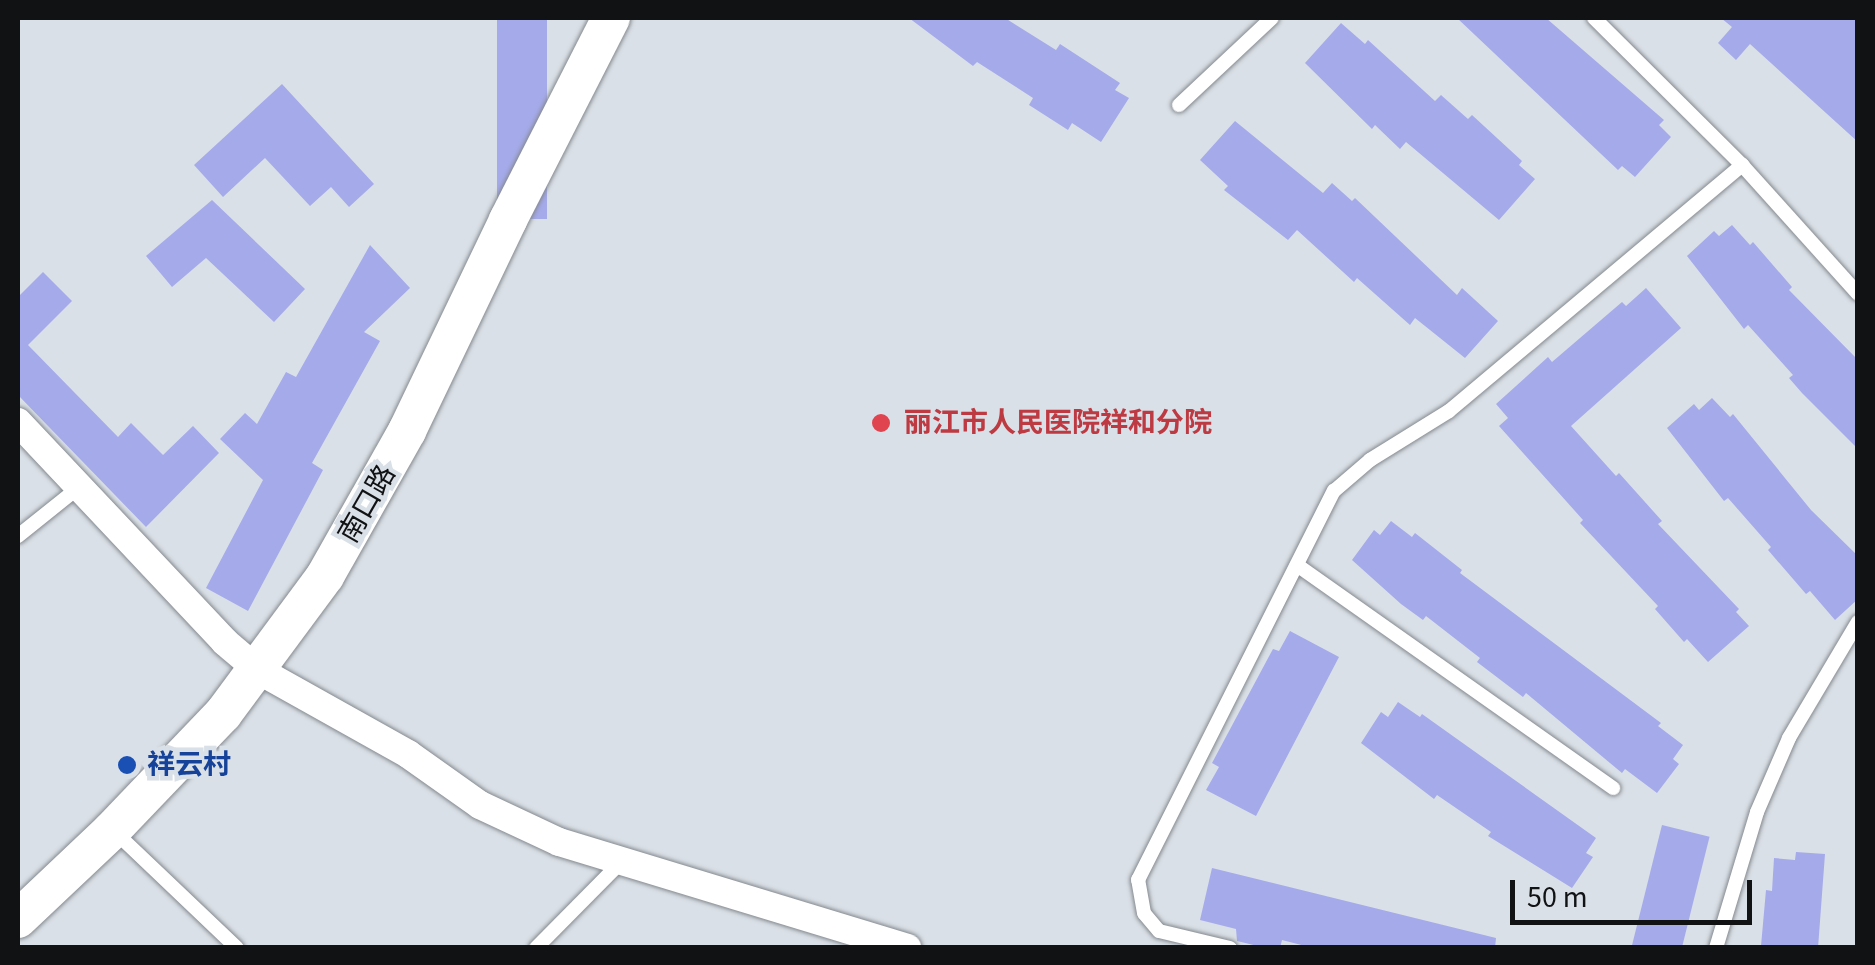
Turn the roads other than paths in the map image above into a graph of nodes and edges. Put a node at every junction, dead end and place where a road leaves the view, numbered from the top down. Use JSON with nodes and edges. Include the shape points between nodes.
{"nodes":[{"id":1,"x":612,"y":18,"type":"edge"},
{"id":2,"x":1272,"y":18,"type":"edge"},
{"id":3,"x":1594,"y":18,"type":"edge"},
{"id":4,"x":1179,"y":105,"type":"dead end"},
{"id":5,"x":1742,"y":165,"type":"junction"},
{"id":6,"x":1858,"y":294,"type":"edge"},
{"id":7,"x":18,"y":422,"type":"edge"},
{"id":8,"x":78,"y":488,"type":"junction"},
{"id":9,"x":18,"y":536,"type":"edge"},
{"id":10,"x":1297,"y":565,"type":"junction"},
{"id":11,"x":1858,"y":622,"type":"edge"},
{"id":12,"x":258,"y":670,"type":"junction"},
{"id":13,"x":1614,"y":788,"type":"dead end"},
{"id":14,"x":112,"y":830,"type":"junction"},
{"id":15,"x":622,"y":861,"type":"junction"},
{"id":16,"x":18,"y":919,"type":"edge"},
{"id":17,"x":237,"y":948,"type":"edge"},
{"id":18,"x":536,"y":948,"type":"edge"},
{"id":19,"x":906,"y":948,"type":"edge"},
{"id":20,"x":1230,"y":948,"type":"edge"},
{"id":21,"x":1716,"y":948,"type":"edge"}],
"edges":[{"from":1,"to":12,"type":"main road","name":"南口路","via":[[368,504]]},
{"from":2,"to":4,"type":"lane"},
{"from":3,"to":5,"type":"lane"},
{"from":5,"to":6,"type":"lane"},
{"from":5,"to":10,"type":"lane","via":[[1449,411],[1351,474],[1334,491]]},
{"from":7,"to":8,"type":"street"},
{"from":8,"to":9,"type":"lane"},
{"from":8,"to":12,"type":"street"},
{"from":10,"to":13,"type":"lane"},
{"from":10,"to":20,"type":"lane","via":[[1138,880],[1144,912],[1159,931]]},
{"from":11,"to":21,"type":"lane","via":[[1804,709],[1763,797]]},
{"from":12,"to":14,"type":"main road","name":"南口路"},
{"from":12,"to":15,"type":"street","via":[[408,754],[480,805],[559,842]]},
{"from":14,"to":16,"type":"main road","name":"南口路"},
{"from":14,"to":17,"type":"lane"},
{"from":15,"to":18,"type":"lane"},
{"from":15,"to":19,"type":"street"}]}
